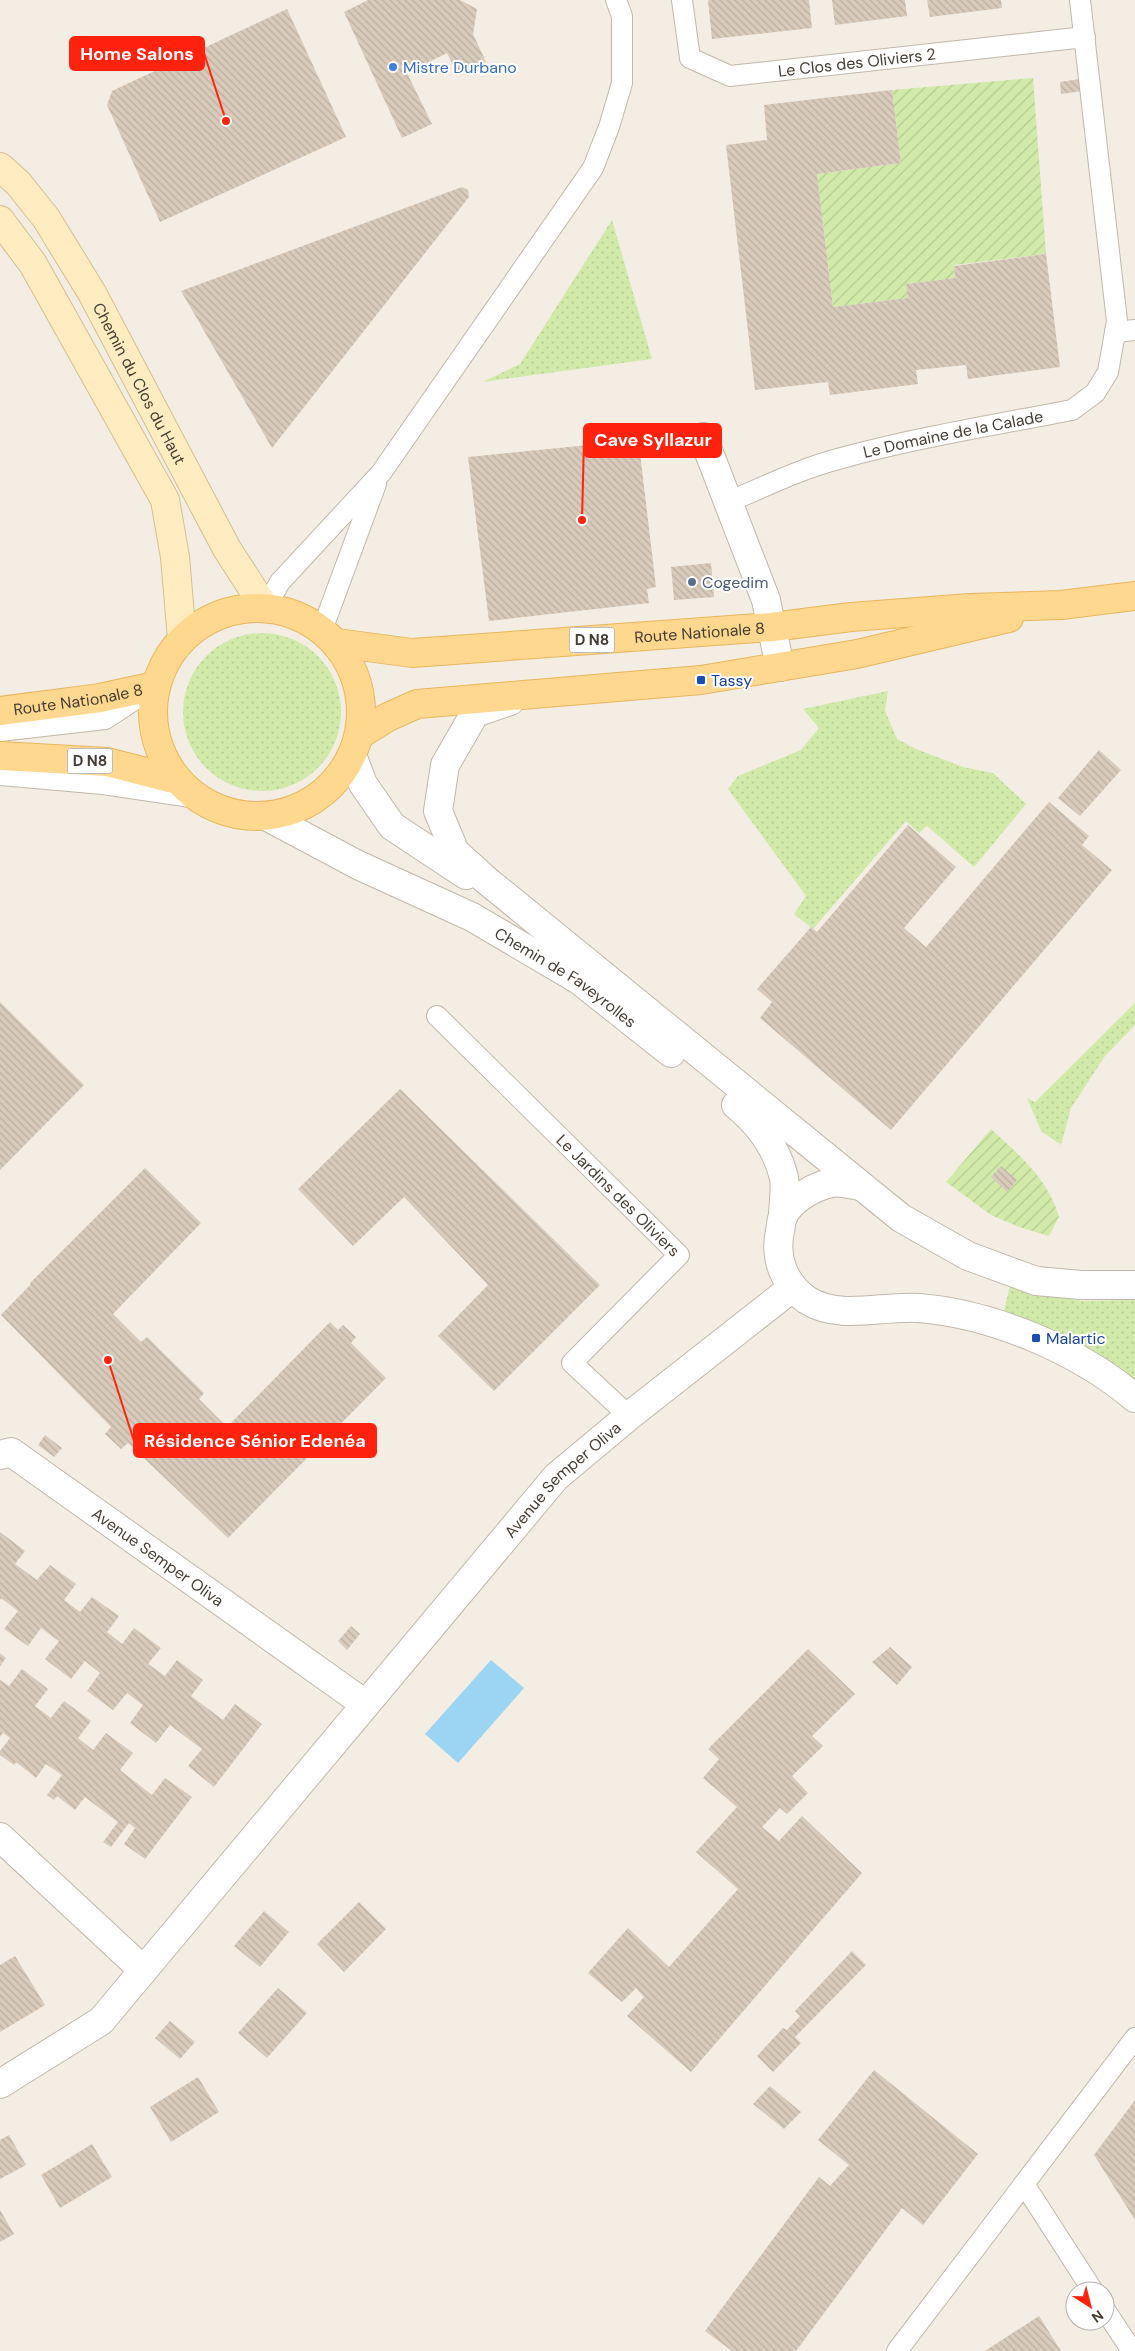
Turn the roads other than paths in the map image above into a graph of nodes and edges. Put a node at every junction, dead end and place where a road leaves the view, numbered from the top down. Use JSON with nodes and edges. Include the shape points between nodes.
{"nodes":[{"id":1,"x":616,"y":0,"type":"edge"},
{"id":2,"x":682,"y":0,"type":"edge"},
{"id":3,"x":1080,"y":0,"type":"edge"},
{"id":4,"x":1084,"y":37,"type":"junction"},
{"id":5,"x":0,"y":167,"type":"edge"},
{"id":6,"x":0,"y":220,"type":"edge"},
{"id":7,"x":1135,"y":330,"type":"edge"},
{"id":8,"x":1115,"y":332,"type":"junction"},
{"id":9,"x":703,"y":438,"type":"dead end"},
{"id":10,"x":381,"y":473,"type":"junction"},
{"id":11,"x":728,"y":502,"type":"junction"},
{"id":12,"x":1135,"y":596,"type":"edge"},
{"id":13,"x":1061,"y":606,"type":"junction"},
{"id":14,"x":266,"y":608,"type":"junction"},
{"id":15,"x":772,"y":627,"type":"junction"},
{"id":16,"x":329,"y":637,"type":"junction"},
{"id":17,"x":182,"y":639,"type":"junction"},
{"id":18,"x":780,"y":667,"type":"junction"},
{"id":19,"x":156,"y":686,"type":"junction"},
{"id":20,"x":523,"y":696,"type":"junction"},
{"id":21,"x":0,"y":711,"type":"edge"},
{"id":22,"x":0,"y":731,"type":"edge"},
{"id":23,"x":356,"y":745,"type":"junction"},
{"id":24,"x":0,"y":756,"type":"edge"},
{"id":25,"x":0,"y":775,"type":"edge"},
{"id":26,"x":177,"y":780,"type":"junction"},
{"id":27,"x":198,"y":798,"type":"junction"},
{"id":28,"x":266,"y":816,"type":"junction"},
{"id":29,"x":553,"y":932,"type":"junction"},
{"id":30,"x":437,"y":1016,"type":"dead end"},
{"id":31,"x":861,"y":1186,"type":"junction"},
{"id":32,"x":782,"y":1217,"type":"junction"},
{"id":33,"x":1135,"y":1285,"type":"edge"},
{"id":34,"x":792,"y":1288,"type":"junction"},
{"id":35,"x":1135,"y":1398,"type":"edge"},
{"id":36,"x":628,"y":1416,"type":"junction"},
{"id":37,"x":0,"y":1455,"type":"edge"},
{"id":38,"x":365,"y":1704,"type":"junction"},
{"id":39,"x":0,"y":1837,"type":"edge"},
{"id":40,"x":143,"y":1970,"type":"junction"},
{"id":41,"x":1135,"y":2038,"type":"edge"},
{"id":42,"x":0,"y":2084,"type":"edge"},
{"id":43,"x":1024,"y":2184,"type":"junction"},
{"id":44,"x":1087,"y":2281,"type":"edge"},
{"id":45,"x":1115,"y":2325,"type":"edge"},
{"id":46,"x":897,"y":2351,"type":"edge"},
{"id":47,"x":1132,"y":2351,"type":"edge"}],
"edges":[{"from":1,"to":10,"type":"lane","via":[[622,16],[622,83],[593,168]]},
{"from":2,"to":4,"type":"lane","name":"Le Clos des Oliviers 2","via":[[690,58],[730,76]]},
{"from":3,"to":4,"type":"lane"},
{"from":4,"to":8,"type":"lane"},
{"from":5,"to":14,"type":"main road","name":"Chemin du Clos du Haut","via":[[18,183],[51,226],[92,293],[227,549]]},
{"from":6,"to":17,"type":"main road","name":"Chemin du Clos du Haut","via":[[33,264],[164,500],[175,557]]},
{"from":7,"to":8,"type":"lane"},
{"from":8,"to":11,"type":"lane","name":"Le Domaine de la Calade","via":[[1108,372],[1095,393],[1072,410],[836,459]]},
{"from":9,"to":11,"type":"street"},
{"from":10,"to":14,"type":"lane","via":[[280,582]]},
{"from":10,"to":16,"type":"lane"},
{"from":11,"to":15,"type":"street","via":[[766,600]]},
{"from":12,"to":13,"type":"main road","name":"Route Nationale 8","number":"D N8"},
{"from":13,"to":15,"type":"main road","name":"Route Nationale 8","number":"D N8","via":[[970,608]]},
{"from":13,"to":18,"type":"main road","name":"Route Nationale 8","number":"D N8","via":[[857,654]]},
{"from":14,"to":16,"type":"main road","via":[[296,615]]},
{"from":14,"to":17,"type":"main road","via":[[235,610],[207,621]]},
{"from":15,"to":16,"type":"main road","name":"Route Nationale 8","number":"D N8","via":[[412,653]]},
{"from":15,"to":18,"type":"street"},
{"from":16,"to":23,"type":"main road","via":[[350,664],[359,686],[362,711]]},
{"from":17,"to":19,"type":"main road","via":[[166,661]]},
{"from":18,"to":20,"type":"main road","name":"Route Nationale 8","number":"D N8","via":[[701,680]]},
{"from":19,"to":21,"type":"main road","name":"Route Nationale 8","via":[[100,698]]},
{"from":19,"to":22,"type":"lane","via":[[104,719]]},
{"from":19,"to":26,"type":"main road","via":[[152,711],[155,736],[164,760]]},
{"from":20,"to":23,"type":"main road","name":"Route Nationale 8","number":"D N8","via":[[417,704],[388,717]]},
{"from":20,"to":29,"type":"street","name":"Chemin de Faveyrolles","via":[[475,713],[445,765],[438,811],[455,852]]},
{"from":23,"to":28,"type":"main road","via":[[338,778],[318,798],[293,810]]},
{"from":23,"to":29,"type":"street","name":"Chemin de Faveyrolles","via":[[363,784],[392,826]]},
{"from":24,"to":26,"type":"main road","number":"D N8","via":[[107,762]]},
{"from":25,"to":27,"type":"lane","number":"D N8","via":[[103,784]]},
{"from":26,"to":27,"type":"main road"},
{"from":27,"to":28,"type":"main road","via":[[219,810],[242,816]]},
{"from":28,"to":32,"type":"street","name":"Chemin de Faveyrolles","via":[[358,865],[472,917],[579,980],[742,1110],[762,1130],[784,1179]]},
{"from":29,"to":31,"type":"street","name":"Chemin de Faveyrolles"},
{"from":30,"to":36,"type":"lane","name":"Le Jardins des Oliviers","via":[[679,1255],[572,1363]]},
{"from":31,"to":32,"type":"street","via":[[833,1182],[810,1190]]},
{"from":31,"to":33,"type":"street","name":"Chemin de Faveyrolles","via":[[901,1218],[936,1239],[968,1256],[1019,1275],[1045,1282]]},
{"from":32,"to":34,"type":"street","name":"Chemin de Faveyrolles","via":[[779,1263]]},
{"from":34,"to":35,"type":"street","via":[[826,1308],[849,1311],[918,1308],[986,1320],[1071,1355],[1113,1380]]},
{"from":34,"to":36,"type":"street","name":"Avenue Semper Oliva"},
{"from":36,"to":38,"type":"street","name":"Avenue Semper Oliva","via":[[556,1477]]},
{"from":37,"to":38,"type":"street","name":"Avenue Semper Oliva","via":[[10,1452]]},
{"from":38,"to":40,"type":"street","name":"Avenue Semper Oliva"},
{"from":39,"to":40,"type":"street"},
{"from":40,"to":42,"type":"street","name":"Avenue Semper Oliva","via":[[101,2022]]},
{"from":41,"to":43,"type":"lane"},
{"from":43,"to":44,"type":"lane"},
{"from":43,"to":46,"type":"lane"},
{"from":45,"to":47,"type":"lane"}]}
